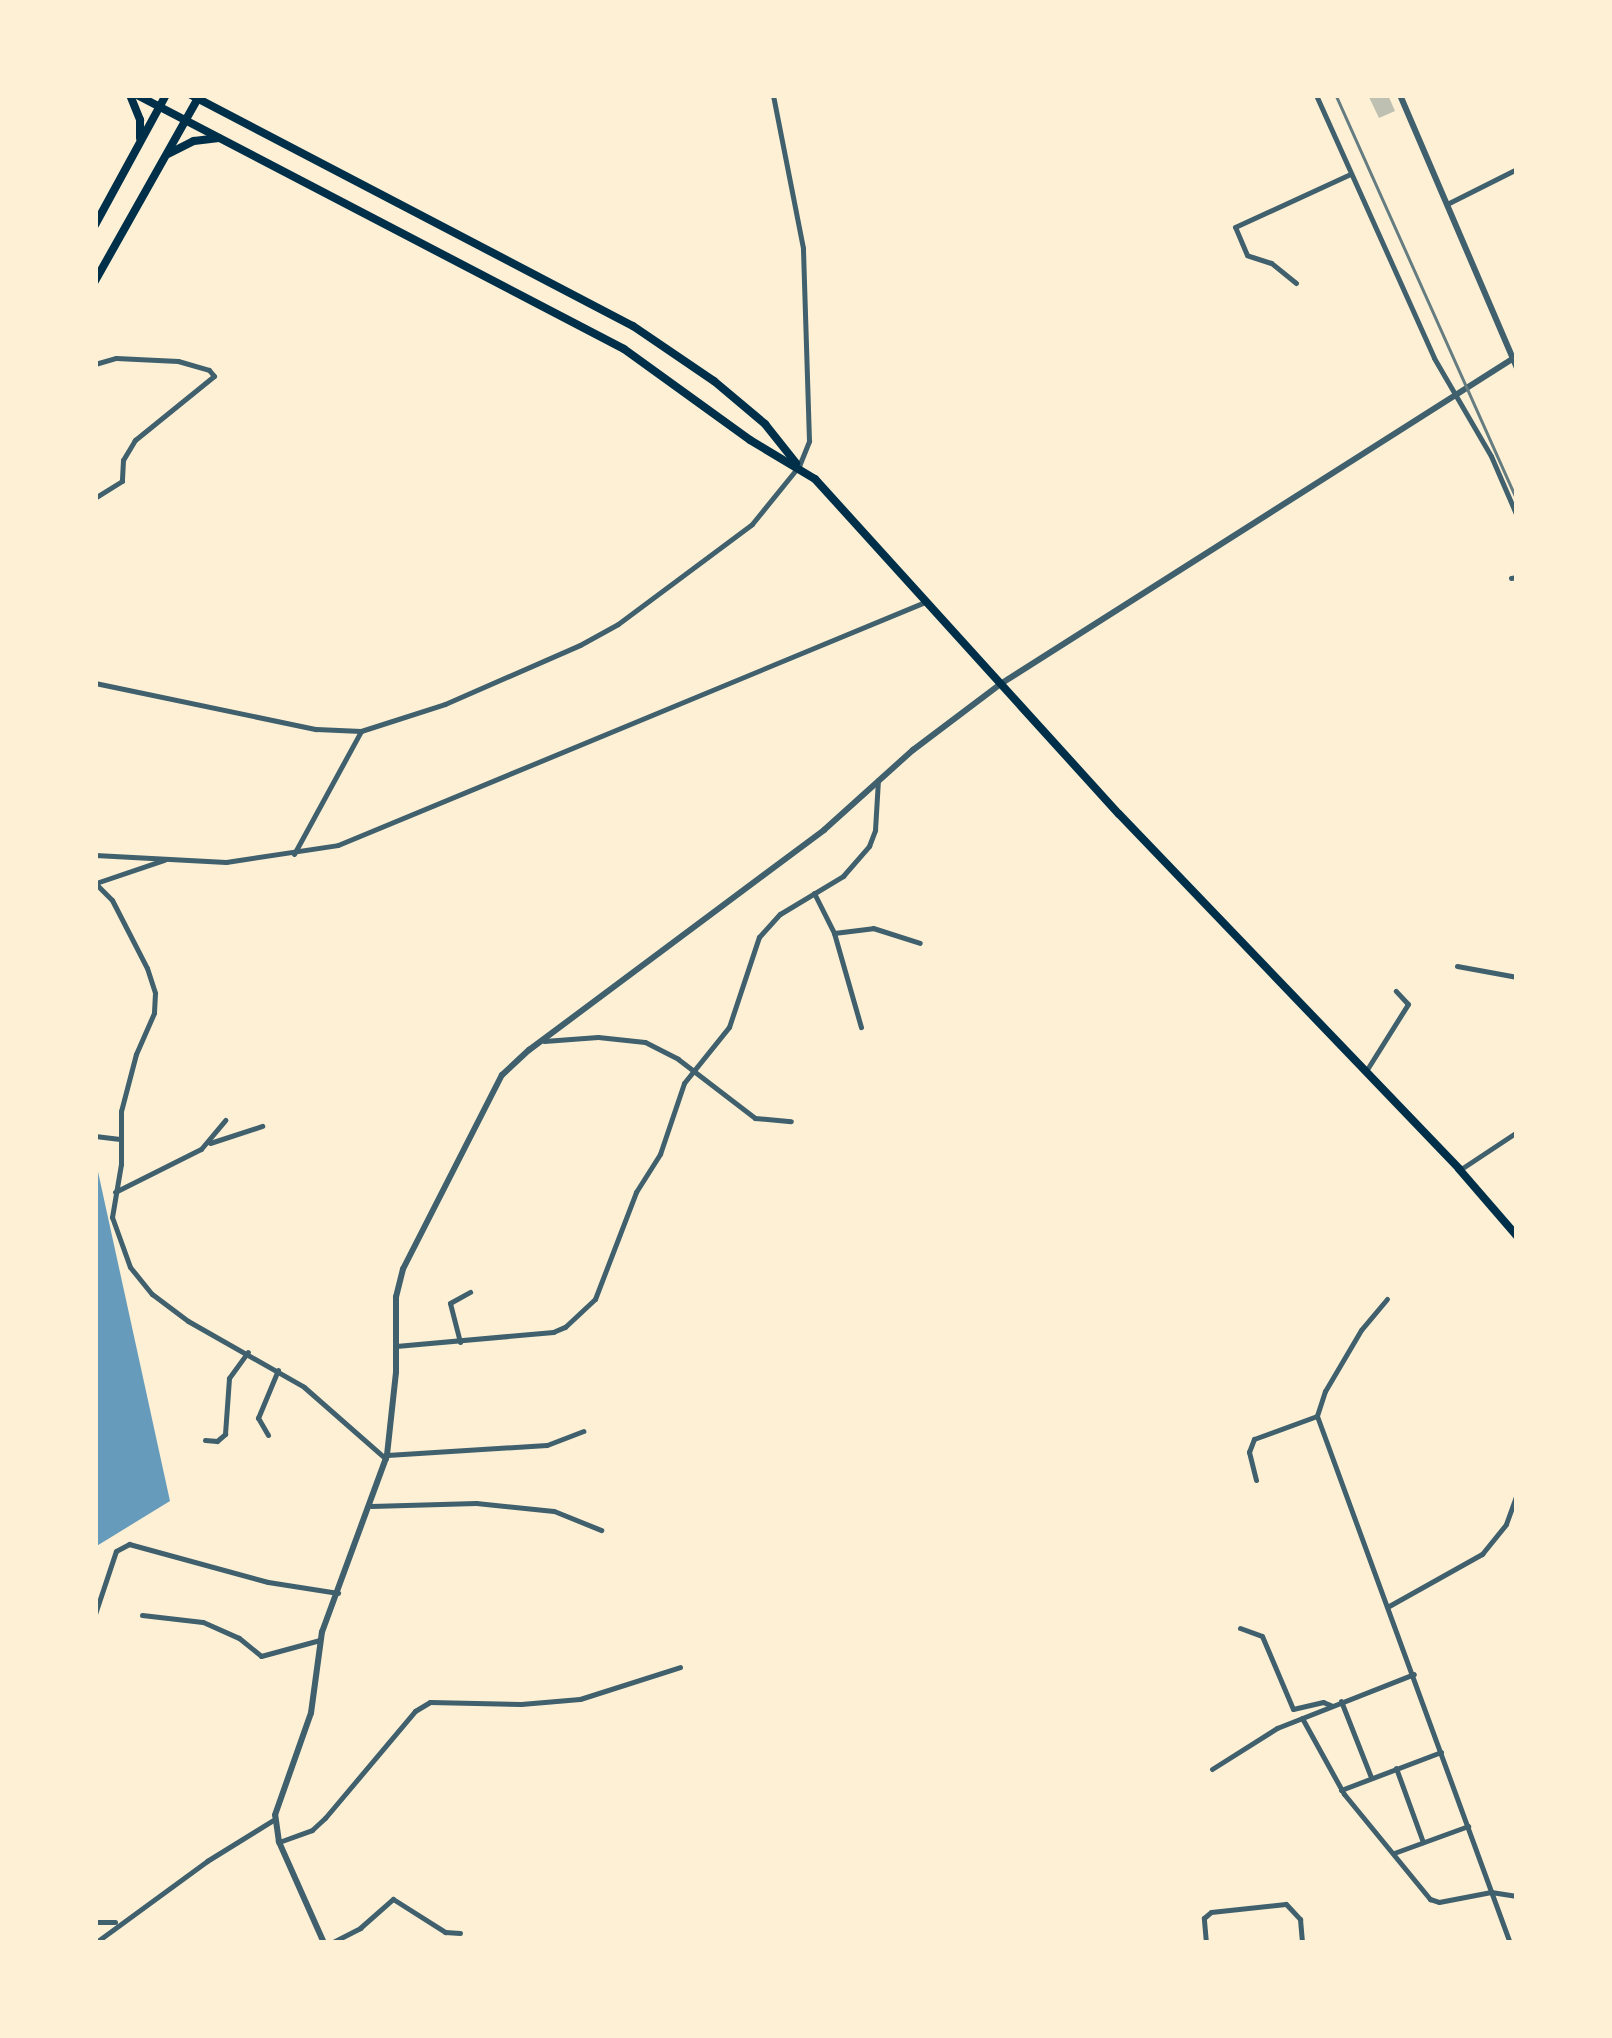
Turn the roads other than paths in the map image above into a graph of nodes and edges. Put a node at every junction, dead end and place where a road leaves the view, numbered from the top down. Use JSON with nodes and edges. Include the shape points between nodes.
{"nodes":[{"id":1,"x":134,"y":95,"type":"edge"},
{"id":2,"x":166,"y":95,"type":"edge"},
{"id":3,"x":774,"y":95,"type":"edge"},
{"id":4,"x":1316,"y":95,"type":"edge"},
{"id":5,"x":1400,"y":95,"type":"edge"},
{"id":6,"x":194,"y":97,"type":"edge"},
{"id":7,"x":159,"y":107,"type":"junction"},
{"id":8,"x":185,"y":120,"type":"junction"},
{"id":9,"x":218,"y":138,"type":"junction"},
{"id":10,"x":139,"y":143,"type":"junction"},
{"id":11,"x":164,"y":156,"type":"junction"},
{"id":12,"x":1517,"y":169,"type":"edge"},
{"id":13,"x":1350,"y":174,"type":"junction"},
{"id":14,"x":1447,"y":204,"type":"junction"},
{"id":15,"x":95,"y":225,"type":"edge"},
{"id":16,"x":95,"y":280,"type":"edge"},
{"id":17,"x":1296,"y":283,"type":"dead end"},
{"id":18,"x":1514,"y":358,"type":"edge"},
{"id":19,"x":95,"y":364,"type":"edge"},
{"id":20,"x":1517,"y":368,"type":"edge"},
{"id":21,"x":1453,"y":394,"type":"junction"},
{"id":22,"x":799,"y":466,"type":"junction"},
{"id":23,"x":95,"y":498,"type":"edge"},
{"id":24,"x":1517,"y":516,"type":"edge"},
{"id":25,"x":927,"y":601,"type":"junction"},
{"id":26,"x":95,"y":683,"type":"edge"},
{"id":27,"x":1002,"y":684,"type":"junction"},
{"id":28,"x":361,"y":731,"type":"junction"},
{"id":29,"x":878,"y":780,"type":"junction"},
{"id":30,"x":294,"y":854,"type":"junction"},
{"id":31,"x":95,"y":855,"type":"edge"},
{"id":32,"x":166,"y":858,"type":"junction"},
{"id":33,"x":95,"y":883,"type":"edge"},
{"id":34,"x":814,"y":893,"type":"junction"},
{"id":35,"x":834,"y":934,"type":"junction"},
{"id":36,"x":920,"y":943,"type":"dead end"},
{"id":37,"x":1457,"y":966,"type":"dead end"},
{"id":38,"x":1517,"y":977,"type":"edge"},
{"id":39,"x":1396,"y":991,"type":"dead end"},
{"id":40,"x":860,"y":1027,"type":"dead end"},
{"id":41,"x":541,"y":1041,"type":"junction"},
{"id":42,"x":693,"y":1070,"type":"junction"},
{"id":43,"x":1366,"y":1071,"type":"junction"},
{"id":44,"x":225,"y":1120,"type":"dead end"},
{"id":45,"x":791,"y":1120,"type":"dead end"},
{"id":46,"x":262,"y":1126,"type":"dead end"},
{"id":47,"x":1517,"y":1132,"type":"edge"},
{"id":48,"x":95,"y":1136,"type":"edge"},
{"id":49,"x":120,"y":1138,"type":"junction"},
{"id":50,"x":207,"y":1144,"type":"junction"},
{"id":51,"x":1460,"y":1169,"type":"junction"},
{"id":52,"x":115,"y":1192,"type":"junction"},
{"id":53,"x":1517,"y":1236,"type":"edge"},
{"id":54,"x":470,"y":1292,"type":"dead end"},
{"id":55,"x":1387,"y":1299,"type":"dead end"},
{"id":56,"x":460,"y":1342,"type":"junction"},
{"id":57,"x":396,"y":1346,"type":"junction"},
{"id":58,"x":248,"y":1352,"type":"junction"},
{"id":59,"x":278,"y":1370,"type":"junction"},
{"id":60,"x":1317,"y":1416,"type":"junction"},
{"id":61,"x":583,"y":1431,"type":"dead end"},
{"id":62,"x":268,"y":1435,"type":"dead end"},
{"id":63,"x":204,"y":1440,"type":"dead end"},
{"id":64,"x":387,"y":1457,"type":"junction"},
{"id":65,"x":1256,"y":1480,"type":"dead end"},
{"id":66,"x":1517,"y":1494,"type":"edge"},
{"id":67,"x":371,"y":1506,"type":"junction"},
{"id":68,"x":601,"y":1530,"type":"dead end"},
{"id":69,"x":338,"y":1593,"type":"junction"},
{"id":70,"x":1389,"y":1606,"type":"junction"},
{"id":71,"x":95,"y":1614,"type":"edge"},
{"id":72,"x":142,"y":1615,"type":"dead end"},
{"id":73,"x":1240,"y":1628,"type":"dead end"},
{"id":74,"x":320,"y":1640,"type":"junction"},
{"id":75,"x":680,"y":1668,"type":"dead end"},
{"id":76,"x":1414,"y":1674,"type":"junction"},
{"id":77,"x":1340,"y":1701,"type":"junction"},
{"id":78,"x":1330,"y":1706,"type":"junction"},
{"id":79,"x":1302,"y":1718,"type":"junction"},
{"id":80,"x":1442,"y":1752,"type":"junction"},
{"id":81,"x":1396,"y":1768,"type":"junction"},
{"id":82,"x":1212,"y":1769,"type":"dead end"},
{"id":83,"x":1371,"y":1777,"type":"junction"},
{"id":84,"x":1341,"y":1790,"type":"junction"},
{"id":85,"x":275,"y":1819,"type":"junction"},
{"id":86,"x":1468,"y":1826,"type":"junction"},
{"id":87,"x":279,"y":1842,"type":"junction"},
{"id":88,"x":1423,"y":1842,"type":"junction"},
{"id":89,"x":1394,"y":1853,"type":"junction"},
{"id":90,"x":1492,"y":1892,"type":"junction"},
{"id":91,"x":1517,"y":1896,"type":"edge"},
{"id":92,"x":95,"y":1922,"type":"edge"},
{"id":93,"x":118,"y":1922,"type":"junction"},
{"id":94,"x":460,"y":1933,"type":"dead end"},
{"id":95,"x":95,"y":1943,"type":"edge"},
{"id":96,"x":327,"y":1943,"type":"edge"},
{"id":97,"x":1206,"y":1943,"type":"edge"},
{"id":98,"x":1302,"y":1943,"type":"edge"},
{"id":99,"x":1510,"y":1943,"type":"edge"}],
"edges":[{"from":1,"to":7,"type":"main road"},
{"from":1,"to":10,"type":"main road"},
{"from":2,"to":7,"type":"main road"},
{"from":3,"to":22,"type":"street","via":[[803,248],[808,442]]},
{"from":4,"to":13,"type":"street"},
{"from":5,"to":14,"type":"street"},
{"from":6,"to":8,"type":"main road"},
{"from":6,"to":22,"type":"main road","via":[[633,326],[714,380]]},
{"from":7,"to":8,"type":"main road"},
{"from":7,"to":10,"type":"main road"},
{"from":8,"to":9,"type":"main road"},
{"from":8,"to":11,"type":"main road"},
{"from":9,"to":11,"type":"main road"},
{"from":9,"to":22,"type":"main road","via":[[624,350],[750,440]]},
{"from":10,"to":15,"type":"main road"},
{"from":11,"to":16,"type":"main road"},
{"from":12,"to":14,"type":"street"},
{"from":13,"to":17,"type":"street","via":[[1235,227],[1248,255]]},
{"from":13,"to":21,"type":"street"},
{"from":14,"to":18,"type":"street"},
{"from":18,"to":20,"type":"street"},
{"from":18,"to":21,"type":"street"},
{"from":19,"to":23,"type":"street","via":[[116,358],[178,361],[214,376],[135,440],[122,480]]},
{"from":21,"to":24,"type":"street"},
{"from":21,"to":27,"type":"street"},
{"from":22,"to":25,"type":"main road"},
{"from":22,"to":28,"type":"street","via":[[752,524],[618,624],[445,704]]},
{"from":25,"to":27,"type":"main road"},
{"from":25,"to":30,"type":"street","via":[[338,845]]},
{"from":26,"to":28,"type":"street","via":[[300,726]]},
{"from":27,"to":29,"type":"street"},
{"from":27,"to":43,"type":"main road"},
{"from":28,"to":30,"type":"street"},
{"from":29,"to":34,"type":"street","via":[[869,846],[848,872]]},
{"from":29,"to":41,"type":"street","via":[[824,830]]},
{"from":30,"to":32,"type":"street","via":[[226,862]]},
{"from":31,"to":32,"type":"street"},
{"from":32,"to":33,"type":"street"},
{"from":33,"to":49,"type":"street","via":[[112,900],[155,993],[121,1112]]},
{"from":34,"to":35,"type":"street"},
{"from":34,"to":42,"type":"street","via":[[765,928],[728,1027]]},
{"from":35,"to":36,"type":"street","via":[[874,928]]},
{"from":35,"to":40,"type":"street"},
{"from":37,"to":38,"type":"street"},
{"from":39,"to":43,"type":"street","via":[[1408,1004]]},
{"from":41,"to":42,"type":"street","via":[[635,1040]]},
{"from":41,"to":57,"type":"street","via":[[494,1088],[433,1204],[398,1284]]},
{"from":42,"to":45,"type":"street","via":[[756,1118]]},
{"from":42,"to":56,"type":"street","via":[[595,1299],[560,1330]]},
{"from":43,"to":51,"type":"main road"},
{"from":44,"to":50,"type":"street"},
{"from":46,"to":50,"type":"street"},
{"from":47,"to":51,"type":"street"},
{"from":48,"to":49,"type":"street"},
{"from":49,"to":52,"type":"street"},
{"from":50,"to":52,"type":"street"},
{"from":51,"to":53,"type":"main road"},
{"from":52,"to":58,"type":"street","via":[[114,1226],[142,1284],[188,1321]]},
{"from":54,"to":56,"type":"street","via":[[450,1300]]},
{"from":55,"to":60,"type":"street","via":[[1361,1330]]},
{"from":56,"to":57,"type":"street"},
{"from":57,"to":64,"type":"street"},
{"from":58,"to":59,"type":"street"},
{"from":58,"to":63,"type":"street","via":[[229,1378],[226,1434]]},
{"from":59,"to":62,"type":"street","via":[[258,1418]]},
{"from":59,"to":64,"type":"street"},
{"from":60,"to":65,"type":"street","via":[[1254,1439],[1249,1452]]},
{"from":60,"to":70,"type":"street"},
{"from":61,"to":64,"type":"street","via":[[547,1445]]},
{"from":64,"to":67,"type":"street"},
{"from":66,"to":70,"type":"street","via":[[1506,1524],[1482,1554]]},
{"from":67,"to":68,"type":"street","via":[[476,1503],[582,1518]]},
{"from":67,"to":69,"type":"street"},
{"from":69,"to":71,"type":"street","via":[[268,1582],[129,1544],[116,1551]]},
{"from":69,"to":74,"type":"street"},
{"from":70,"to":76,"type":"street"},
{"from":72,"to":74,"type":"street","via":[[203,1622],[261,1656]]},
{"from":73,"to":78,"type":"street","via":[[1262,1636],[1293,1709]]},
{"from":74,"to":85,"type":"street","via":[[311,1713]]},
{"from":75,"to":87,"type":"street","via":[[580,1698],[430,1702],[325,1818]]},
{"from":76,"to":77,"type":"street"},
{"from":76,"to":80,"type":"street"},
{"from":77,"to":78,"type":"street"},
{"from":77,"to":83,"type":"street"},
{"from":78,"to":79,"type":"street"},
{"from":79,"to":82,"type":"street"},
{"from":79,"to":84,"type":"street"},
{"from":80,"to":81,"type":"street"},
{"from":80,"to":86,"type":"street"},
{"from":81,"to":83,"type":"street"},
{"from":81,"to":88,"type":"street"},
{"from":83,"to":84,"type":"street"},
{"from":84,"to":89,"type":"street"},
{"from":85,"to":87,"type":"street"},
{"from":85,"to":93,"type":"street"},
{"from":86,"to":88,"type":"street"},
{"from":86,"to":90,"type":"street"},
{"from":87,"to":96,"type":"street"},
{"from":88,"to":89,"type":"street"},
{"from":89,"to":90,"type":"street","via":[[1434,1902]]},
{"from":90,"to":91,"type":"street"},
{"from":90,"to":99,"type":"street"},
{"from":92,"to":93,"type":"street"},
{"from":93,"to":95,"type":"street"},
{"from":94,"to":96,"type":"street","via":[[445,1932],[393,1899],[360,1928]]},
{"from":97,"to":98,"type":"street","via":[[1204,1918],[1210,1912],[1286,1904],[1297,1911]]}]}
